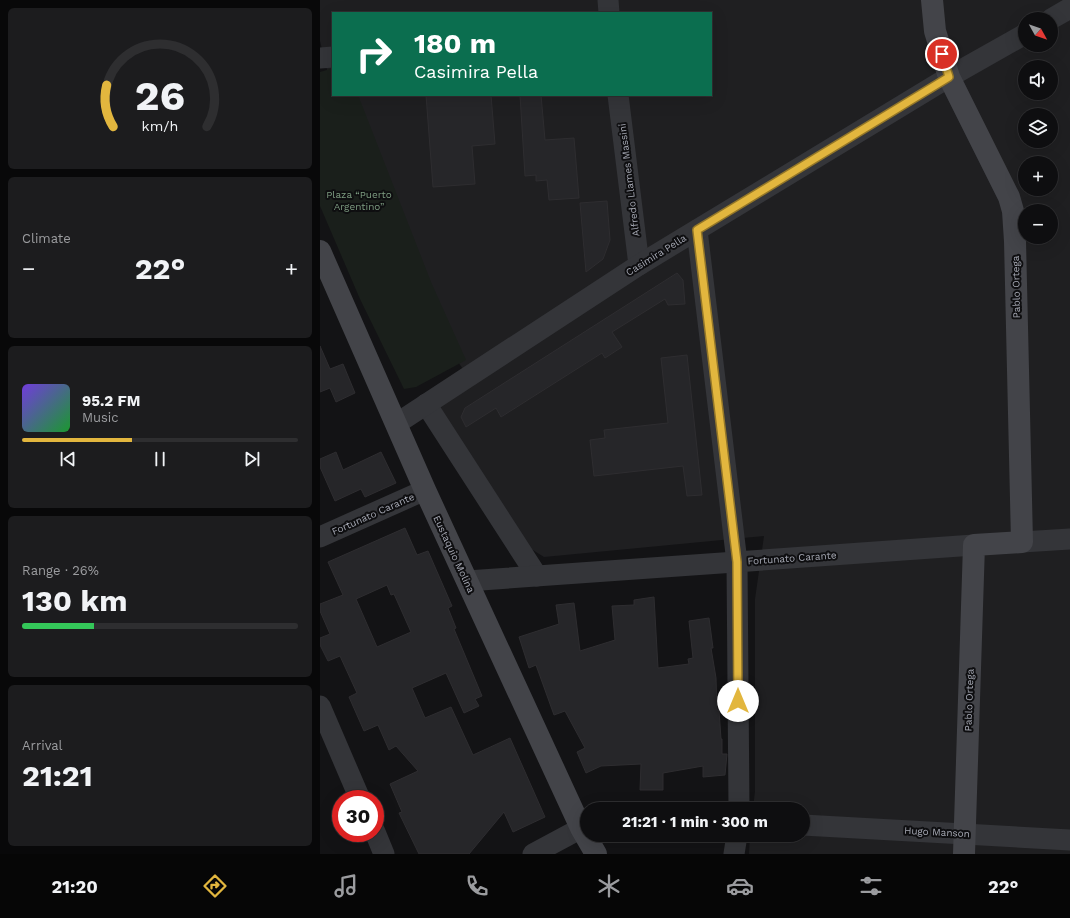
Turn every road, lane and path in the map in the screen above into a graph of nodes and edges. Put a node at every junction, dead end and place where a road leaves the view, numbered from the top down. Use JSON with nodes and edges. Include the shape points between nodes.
{"nodes":[{"id":1,"x":608,"y":0,"type":"edge"},
{"id":2,"x":932,"y":0,"type":"edge"},
{"id":3,"x":1070,"y":8,"type":"edge"},
{"id":4,"x":609,"y":12,"type":"edge"},
{"id":5,"x":1058,"y":15,"type":"edge"},
{"id":6,"x":1018,"y":38,"type":"edge"},
{"id":7,"x":332,"y":57,"type":"edge"},
{"id":8,"x":320,"y":58,"type":"edge"},
{"id":9,"x":949,"y":77,"type":"junction"},
{"id":10,"x":618,"y":96,"type":"edge"},
{"id":11,"x":697,"y":230,"type":"junction"},
{"id":12,"x":320,"y":251,"type":"edge"},
{"id":13,"x":639,"y":265,"type":"junction"},
{"id":14,"x":426,"y":404,"type":"junction"},
{"id":15,"x":396,"y":424,"type":"junction"},
{"id":16,"x":425,"y":490,"type":"junction"},
{"id":17,"x":320,"y":537,"type":"edge"},
{"id":18,"x":1070,"y":539,"type":"edge"},
{"id":19,"x":1022,"y":542,"type":"junction"},
{"id":20,"x":974,"y":545,"type":"junction"},
{"id":21,"x":737,"y":562,"type":"junction"},
{"id":22,"x":537,"y":576,"type":"junction"},
{"id":23,"x":467,"y":581,"type":"junction"},
{"id":24,"x":320,"y":706,"type":"edge"},
{"id":25,"x":356,"y":790,"type":"edge"},
{"id":26,"x":739,"y":802,"type":"edge"},
{"id":27,"x":580,"y":818,"type":"edge"},
{"id":28,"x":810,"y":826,"type":"edge"},
{"id":29,"x":580,"y":828,"type":"edge"},
{"id":30,"x":1070,"y":840,"type":"edge"},
{"id":31,"x":379,"y":842,"type":"edge"},
{"id":32,"x":591,"y":842,"type":"edge"},
{"id":33,"x":736,"y":842,"type":"edge"},
{"id":34,"x":965,"y":844,"type":"edge"},
{"id":35,"x":384,"y":854,"type":"edge"},
{"id":36,"x":534,"y":854,"type":"edge"},
{"id":37,"x":596,"y":854,"type":"edge"},
{"id":38,"x":734,"y":854,"type":"edge"}],
"edges":[{"from":1,"to":4,"type":"street"},
{"from":2,"to":9,"type":"street","name":"Pablo Ortega","via":[[935,31]]},
{"from":3,"to":5,"type":"street"},
{"from":6,"to":9,"type":"street","name":"Casimira Pella"},
{"from":7,"to":8,"type":"street"},
{"from":9,"to":11,"type":"street","name":"Casimira Pella"},
{"from":9,"to":19,"type":"street","name":"Pablo Ortega","via":[[1009,197],[1013,211]]},
{"from":10,"to":13,"type":"street","name":"Alfredo Llames Massini"},
{"from":11,"to":13,"type":"street","name":"Casimira Pella"},
{"from":11,"to":21,"type":"street"},
{"from":12,"to":15,"type":"street","name":"Eustaquio Molina"},
{"from":13,"to":14,"type":"street","name":"Casimira Pella"},
{"from":14,"to":15,"type":"street","name":"Casimira Pella"},
{"from":14,"to":22,"type":"street"},
{"from":15,"to":16,"type":"street","name":"Eustaquio Molina"},
{"from":16,"to":17,"type":"street","name":"Fortunato Carante"},
{"from":16,"to":23,"type":"street","name":"Eustaquio Molina"},
{"from":18,"to":19,"type":"street","name":"Fortunato Carante"},
{"from":19,"to":20,"type":"street","name":"Fortunato Carante"},
{"from":20,"to":21,"type":"street","name":"Fortunato Carante"},
{"from":20,"to":34,"type":"street","name":"Pablo Ortega"},
{"from":21,"to":22,"type":"street","name":"Fortunato Carante"},
{"from":21,"to":26,"type":"street"},
{"from":22,"to":23,"type":"street","name":"Fortunato Carante"},
{"from":23,"to":27,"type":"street","name":"Eustaquio Molina"},
{"from":24,"to":25,"type":"street"},
{"from":28,"to":34,"type":"street","name":"Hugo Manson"},
{"from":29,"to":36,"type":"street"},
{"from":30,"to":34,"type":"street","name":"Hugo Manson"},
{"from":31,"to":35,"type":"street"},
{"from":32,"to":37,"type":"street","name":"Eustaquio Molina"},
{"from":33,"to":38,"type":"street"}]}
